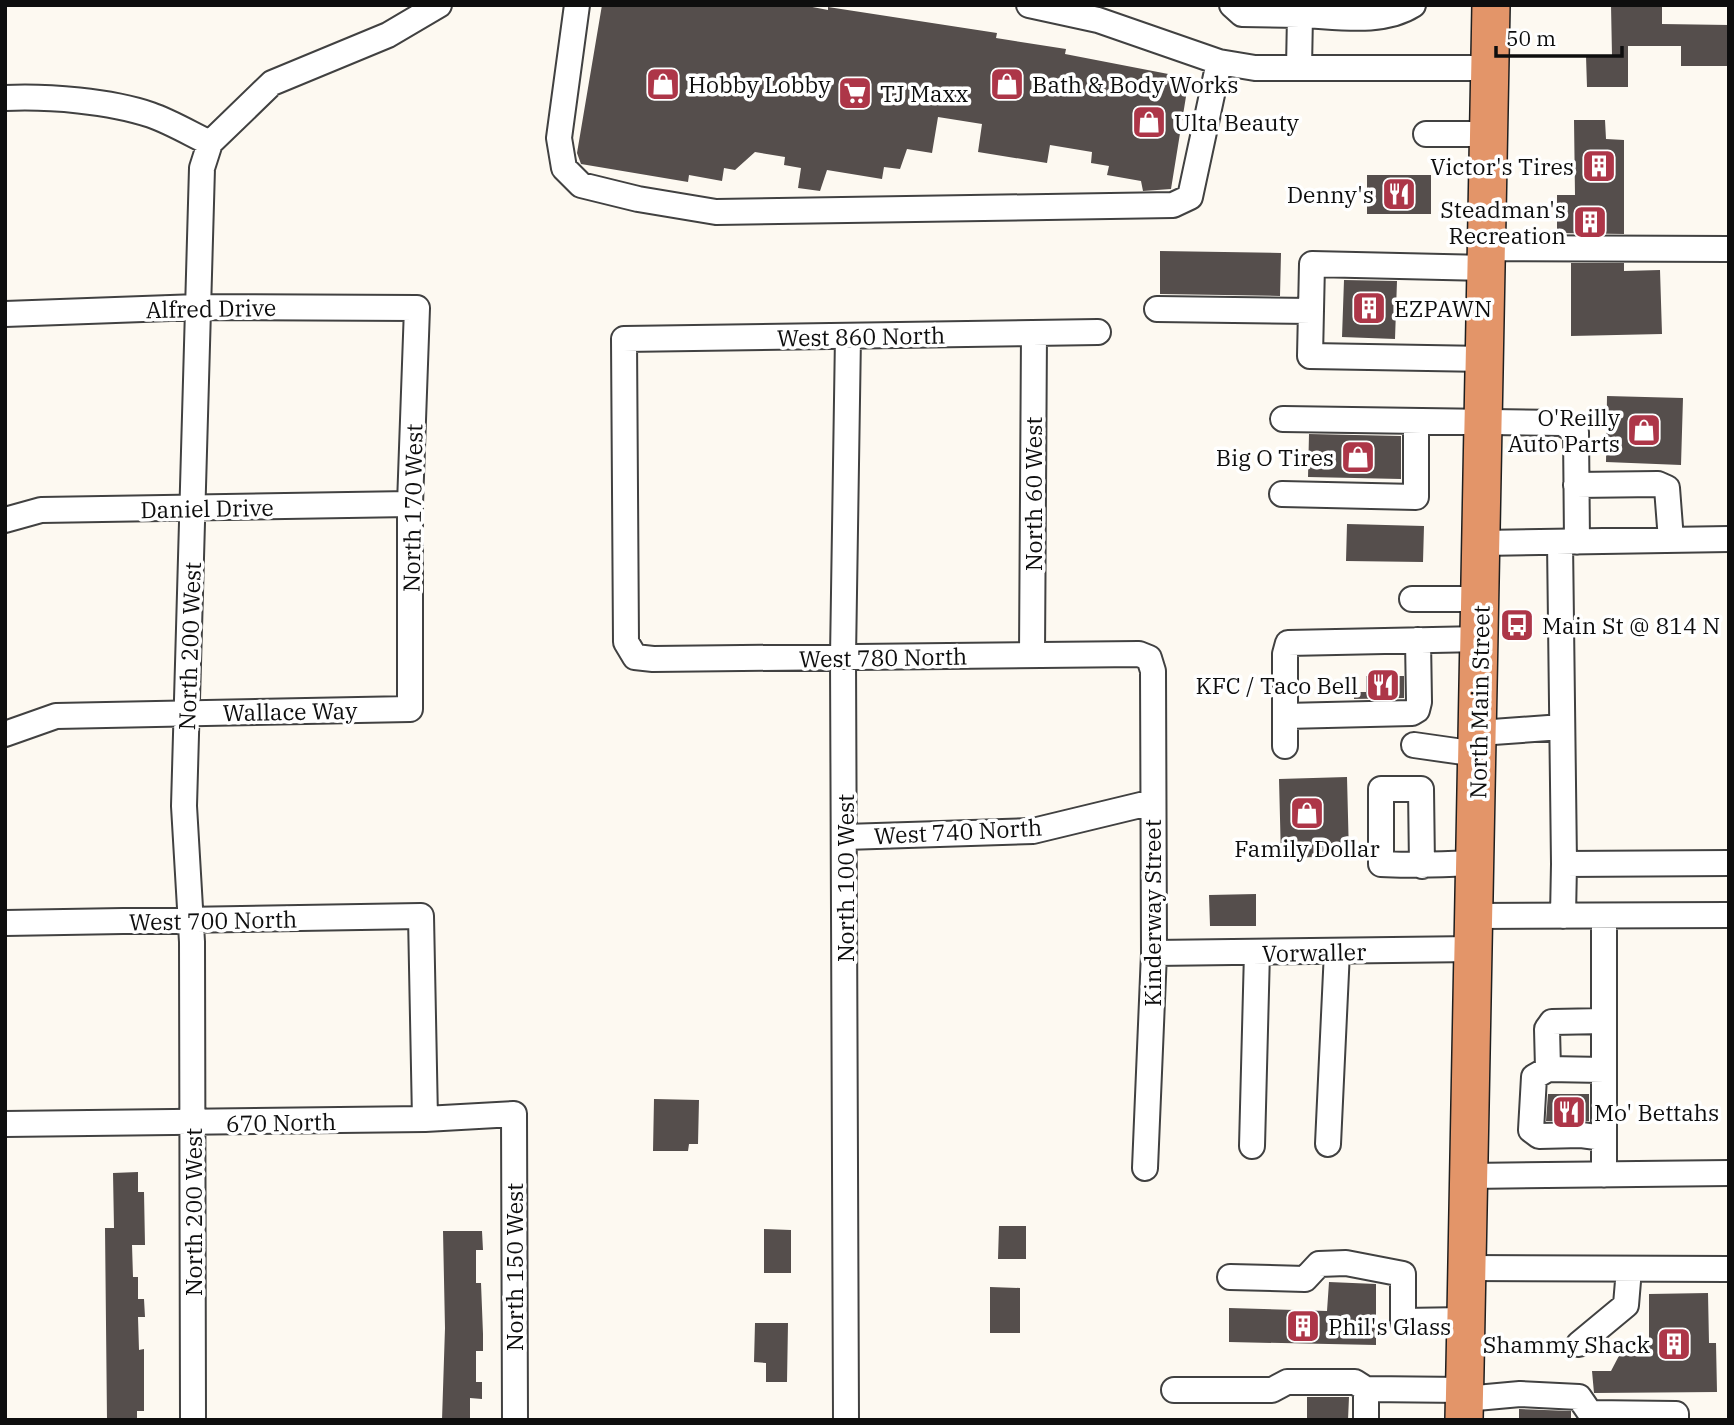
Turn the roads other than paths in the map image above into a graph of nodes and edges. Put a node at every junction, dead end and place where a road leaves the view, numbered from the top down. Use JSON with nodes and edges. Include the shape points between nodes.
{"nodes":[{"id":1,"x":439,"y":5,"type":"edge"},
{"id":2,"x":578,"y":5,"type":"edge"},
{"id":3,"x":1030,"y":5,"type":"edge"},
{"id":4,"x":1232,"y":5,"type":"edge"},
{"id":5,"x":1413,"y":5,"type":"edge"},
{"id":6,"x":1491,"y":5,"type":"edge"},
{"id":7,"x":1287,"y":12,"type":"edge"},
{"id":8,"x":1219,"y":62,"type":"junction"},
{"id":9,"x":1298,"y":68,"type":"junction"},
{"id":10,"x":1490,"y":68,"type":"junction"},
{"id":11,"x":5,"y":98,"type":"edge"},
{"id":12,"x":1426,"y":134,"type":"dead end"},
{"id":13,"x":1489,"y":134,"type":"junction"},
{"id":14,"x":210,"y":143,"type":"junction"},
{"id":15,"x":1729,"y":249,"type":"edge"},
{"id":16,"x":1488,"y":258,"type":"junction"},
{"id":17,"x":198,"y":307,"type":"junction"},
{"id":18,"x":417,"y":308,"type":"joint"},
{"id":19,"x":1157,"y":309,"type":"dead end"},
{"id":20,"x":1311,"y":311,"type":"junction"},
{"id":21,"x":5,"y":314,"type":"edge"},
{"id":22,"x":1098,"y":332,"type":"dead end"},
{"id":23,"x":1034,"y":333,"type":"junction"},
{"id":24,"x":848,"y":336,"type":"junction"},
{"id":25,"x":1486,"y":359,"type":"junction"},
{"id":26,"x":1283,"y":419,"type":"dead end"},
{"id":27,"x":1416,"y":421,"type":"junction"},
{"id":28,"x":1485,"y":422,"type":"junction"},
{"id":29,"x":1576,"y":485,"type":"junction"},
{"id":30,"x":1282,"y":494,"type":"dead end"},
{"id":31,"x":410,"y":504,"type":"junction"},
{"id":32,"x":193,"y":509,"type":"junction"},
{"id":33,"x":5,"y":520,"type":"edge"},
{"id":34,"x":1671,"y":540,"type":"junction"},
{"id":35,"x":1729,"y":540,"type":"edge"},
{"id":36,"x":1568,"y":542,"type":"junction"},
{"id":37,"x":1482,"y":543,"type":"junction"},
{"id":38,"x":1412,"y":598,"type":"dead end"},
{"id":39,"x":1481,"y":599,"type":"junction"},
{"id":40,"x":1481,"y":639,"type":"junction"},
{"id":41,"x":1418,"y":640,"type":"junction"},
{"id":42,"x":626,"y":642,"type":"joint"},
{"id":43,"x":1032,"y":655,"type":"junction"},
{"id":44,"x":844,"y":657,"type":"junction"},
{"id":45,"x":1149,"y":658,"type":"joint"},
{"id":46,"x":410,"y":709,"type":"joint"},
{"id":47,"x":188,"y":713,"type":"junction"},
{"id":48,"x":1285,"y":716,"type":"junction"},
{"id":49,"x":1562,"y":727,"type":"junction"},
{"id":50,"x":5,"y":734,"type":"edge"},
{"id":51,"x":1478,"y":744,"type":"junction"},
{"id":52,"x":1414,"y":745,"type":"dead end"},
{"id":53,"x":1285,"y":746,"type":"dead end"},
{"id":54,"x":1153,"y":802,"type":"junction"},
{"id":55,"x":845,"y":837,"type":"junction"},
{"id":56,"x":1475,"y":863,"type":"junction"},
{"id":57,"x":1729,"y":863,"type":"edge"},
{"id":58,"x":1564,"y":864,"type":"junction"},
{"id":59,"x":1422,"y":866,"type":"dead end"},
{"id":60,"x":1729,"y":915,"type":"edge"},
{"id":61,"x":1563,"y":916,"type":"junction"},
{"id":62,"x":1604,"y":916,"type":"junction"},
{"id":63,"x":191,"y":921,"type":"junction"},
{"id":64,"x":5,"y":923,"type":"edge"},
{"id":65,"x":1474,"y":932,"type":"junction"},
{"id":66,"x":1336,"y":951,"type":"junction"},
{"id":67,"x":1256,"y":952,"type":"junction"},
{"id":68,"x":1154,"y":953,"type":"junction"},
{"id":69,"x":1604,"y":1020,"type":"junction"},
{"id":70,"x":1548,"y":1069,"type":"junction"},
{"id":71,"x":1604,"y":1070,"type":"junction"},
{"id":72,"x":514,"y":1114,"type":"joint"},
{"id":73,"x":425,"y":1119,"type":"junction"},
{"id":74,"x":192,"y":1123,"type":"junction"},
{"id":75,"x":5,"y":1124,"type":"edge"},
{"id":76,"x":1604,"y":1138,"type":"junction"},
{"id":77,"x":1328,"y":1144,"type":"dead end"},
{"id":78,"x":1252,"y":1146,"type":"dead end"},
{"id":79,"x":1145,"y":1168,"type":"dead end"},
{"id":80,"x":1729,"y":1173,"type":"edge"},
{"id":81,"x":1604,"y":1175,"type":"junction"},
{"id":82,"x":1469,"y":1176,"type":"junction"},
{"id":83,"x":1467,"y":1268,"type":"junction"},
{"id":84,"x":1629,"y":1269,"type":"junction"},
{"id":85,"x":1729,"y":1269,"type":"edge"},
{"id":86,"x":1230,"y":1277,"type":"dead end"},
{"id":87,"x":1466,"y":1320,"type":"junction"},
{"id":88,"x":1579,"y":1344,"type":"dead end"},
{"id":89,"x":1366,"y":1389,"type":"junction"},
{"id":90,"x":1174,"y":1390,"type":"dead end"},
{"id":91,"x":1465,"y":1403,"type":"edge"},
{"id":92,"x":193,"y":1420,"type":"edge"},
{"id":93,"x":515,"y":1420,"type":"edge"},
{"id":94,"x":846,"y":1420,"type":"edge"},
{"id":95,"x":1366,"y":1420,"type":"edge"},
{"id":96,"x":1676,"y":1420,"type":"edge"}],
"edges":[{"from":1,"to":14,"type":"street","via":[[388,35],[272,83]]},
{"from":2,"to":8,"type":"street","via":[[559,138],[564,168],[581,185],[716,212],[1173,205],[1190,197]]},
{"from":3,"to":8,"type":"street","via":[[1098,20]]},
{"from":4,"to":7,"type":"street","via":[[1242,14]]},
{"from":5,"to":7,"type":"street","via":[[1401,13],[1375,16]]},
{"from":6,"to":10,"type":"highway","name":"North Main Street"},
{"from":7,"to":9,"type":"street"},
{"from":8,"to":9,"type":"street"},
{"from":9,"to":10,"type":"street"},
{"from":10,"to":13,"type":"highway","name":"North Main Street"},
{"from":11,"to":14,"type":"street","via":[[91,104],[150,115]]},
{"from":12,"to":13,"type":"street"},
{"from":13,"to":16,"type":"highway","name":"North Main Street"},
{"from":14,"to":17,"type":"street","name":"North 200 West","via":[[202,169]]},
{"from":15,"to":16,"type":"street"},
{"from":16,"to":20,"type":"street","via":[[1312,264]]},
{"from":16,"to":25,"type":"highway","name":"North Main Street"},
{"from":17,"to":18,"type":"street","name":"Alfred Drive"},
{"from":17,"to":21,"type":"street","name":"Alfred Drive"},
{"from":17,"to":32,"type":"street","name":"North 200 West"},
{"from":18,"to":31,"type":"street","name":"North 170 West"},
{"from":19,"to":20,"type":"street"},
{"from":20,"to":25,"type":"street","via":[[1310,356]]},
{"from":22,"to":23,"type":"street","name":"West 860 North"},
{"from":23,"to":24,"type":"street","name":"West 860 North"},
{"from":23,"to":43,"type":"street","name":"North 60 West"},
{"from":24,"to":42,"type":"street","name":"West 860 North","via":[[624,340]]},
{"from":24,"to":44,"type":"street","name":"North 100 West"},
{"from":25,"to":28,"type":"highway","name":"North Main Street"},
{"from":26,"to":27,"type":"street"},
{"from":27,"to":28,"type":"street"},
{"from":27,"to":30,"type":"street","via":[[1416,496]]},
{"from":28,"to":29,"type":"street","via":[[1562,423],[1576,432]]},
{"from":28,"to":37,"type":"highway","name":"North Main Street"},
{"from":29,"to":34,"type":"street","via":[[1658,484],[1667,488]]},
{"from":29,"to":36,"type":"street"},
{"from":31,"to":32,"type":"street","name":"Daniel Drive"},
{"from":31,"to":46,"type":"street","name":"North 170 West"},
{"from":32,"to":33,"type":"street","name":"Daniel Drive","via":[[41,510]]},
{"from":32,"to":47,"type":"street","name":"North 200 West"},
{"from":34,"to":35,"type":"street"},
{"from":34,"to":36,"type":"street"},
{"from":36,"to":37,"type":"street"},
{"from":36,"to":49,"type":"street"},
{"from":37,"to":39,"type":"highway","name":"North Main Street"},
{"from":38,"to":39,"type":"street"},
{"from":39,"to":40,"type":"highway","name":"North Main Street"},
{"from":40,"to":41,"type":"street"},
{"from":40,"to":51,"type":"highway","name":"North Main Street"},
{"from":41,"to":48,"type":"street","via":[[1419,702],[1412,713]]},
{"from":41,"to":48,"type":"street","via":[[1288,643]]},
{"from":42,"to":44,"type":"street","name":"West 780 North","via":[[635,657],[653,659]]},
{"from":43,"to":44,"type":"street","name":"West 780 North"},
{"from":43,"to":45,"type":"street","name":"West 780 North","via":[[1139,654]]},
{"from":44,"to":55,"type":"street","name":"North 100 West"},
{"from":45,"to":54,"type":"street","name":"Kinderway Street","via":[[1153,671]]},
{"from":46,"to":47,"type":"street","name":"Wallace Way"},
{"from":47,"to":50,"type":"street","name":"Wallace Way","via":[[56,716]]},
{"from":47,"to":63,"type":"street","name":"North 200 West","via":[[184,806]]},
{"from":48,"to":53,"type":"street"},
{"from":49,"to":51,"type":"street"},
{"from":49,"to":58,"type":"street"},
{"from":51,"to":52,"type":"street"},
{"from":51,"to":56,"type":"highway","name":"North Main Street"},
{"from":54,"to":55,"type":"street","name":"West 740 North","via":[[1033,831]]},
{"from":54,"to":68,"type":"street","name":"Kinderway Street"},
{"from":55,"to":94,"type":"street","name":"North 100 West"},
{"from":56,"to":59,"type":"street"},
{"from":56,"to":65,"type":"highway","name":"North Main Street"},
{"from":57,"to":58,"type":"street"},
{"from":58,"to":61,"type":"street"},
{"from":60,"to":62,"type":"street","name":"Vorwaller"},
{"from":61,"to":62,"type":"street","name":"Vorwaller"},
{"from":61,"to":65,"type":"street","name":"Vorwaller"},
{"from":62,"to":69,"type":"street"},
{"from":63,"to":64,"type":"street","name":"West 700 North"},
{"from":63,"to":73,"type":"street","name":"West 700 North","via":[[421,916]]},
{"from":63,"to":74,"type":"street","name":"North 200 West"},
{"from":65,"to":66,"type":"street","name":"Vorwaller"},
{"from":65,"to":82,"type":"highway","name":"North Main Street"},
{"from":66,"to":67,"type":"street","name":"Vorwaller"},
{"from":66,"to":77,"type":"street"},
{"from":67,"to":68,"type":"street","name":"Vorwaller"},
{"from":67,"to":78,"type":"street"},
{"from":68,"to":79,"type":"street","name":"Kinderway Street"},
{"from":69,"to":70,"type":"street","via":[[1552,1022],[1547,1029]]},
{"from":69,"to":71,"type":"street"},
{"from":70,"to":71,"type":"street"},
{"from":70,"to":76,"type":"street","via":[[1534,1077],[1531,1130],[1539,1136]]},
{"from":71,"to":76,"type":"street"},
{"from":72,"to":73,"type":"street","name":"670 North"},
{"from":72,"to":93,"type":"street","name":"North 150 West"},
{"from":73,"to":74,"type":"street","name":"670 North"},
{"from":74,"to":75,"type":"street","name":"670 North"},
{"from":74,"to":92,"type":"street","name":"North 200 West"},
{"from":76,"to":81,"type":"street"},
{"from":80,"to":81,"type":"street"},
{"from":81,"to":82,"type":"street"},
{"from":82,"to":83,"type":"highway","name":"North Main Street"},
{"from":83,"to":84,"type":"street"},
{"from":83,"to":87,"type":"highway","name":"North Main Street"},
{"from":84,"to":85,"type":"street"},
{"from":84,"to":88,"type":"street","via":[[1626,1305]]},
{"from":86,"to":87,"type":"street","via":[[1305,1279],[1319,1264],[1346,1263],[1404,1274],[1403,1321]]},
{"from":87,"to":91,"type":"highway","name":"North Main Street"},
{"from":89,"to":90,"type":"street","via":[[1356,1382],[1287,1382],[1272,1390]]},
{"from":89,"to":91,"type":"street"},
{"from":89,"to":95,"type":"street"},
{"from":91,"to":96,"type":"street","via":[[1520,1394],[1579,1397],[1590,1413],[1676,1414]]}]}
